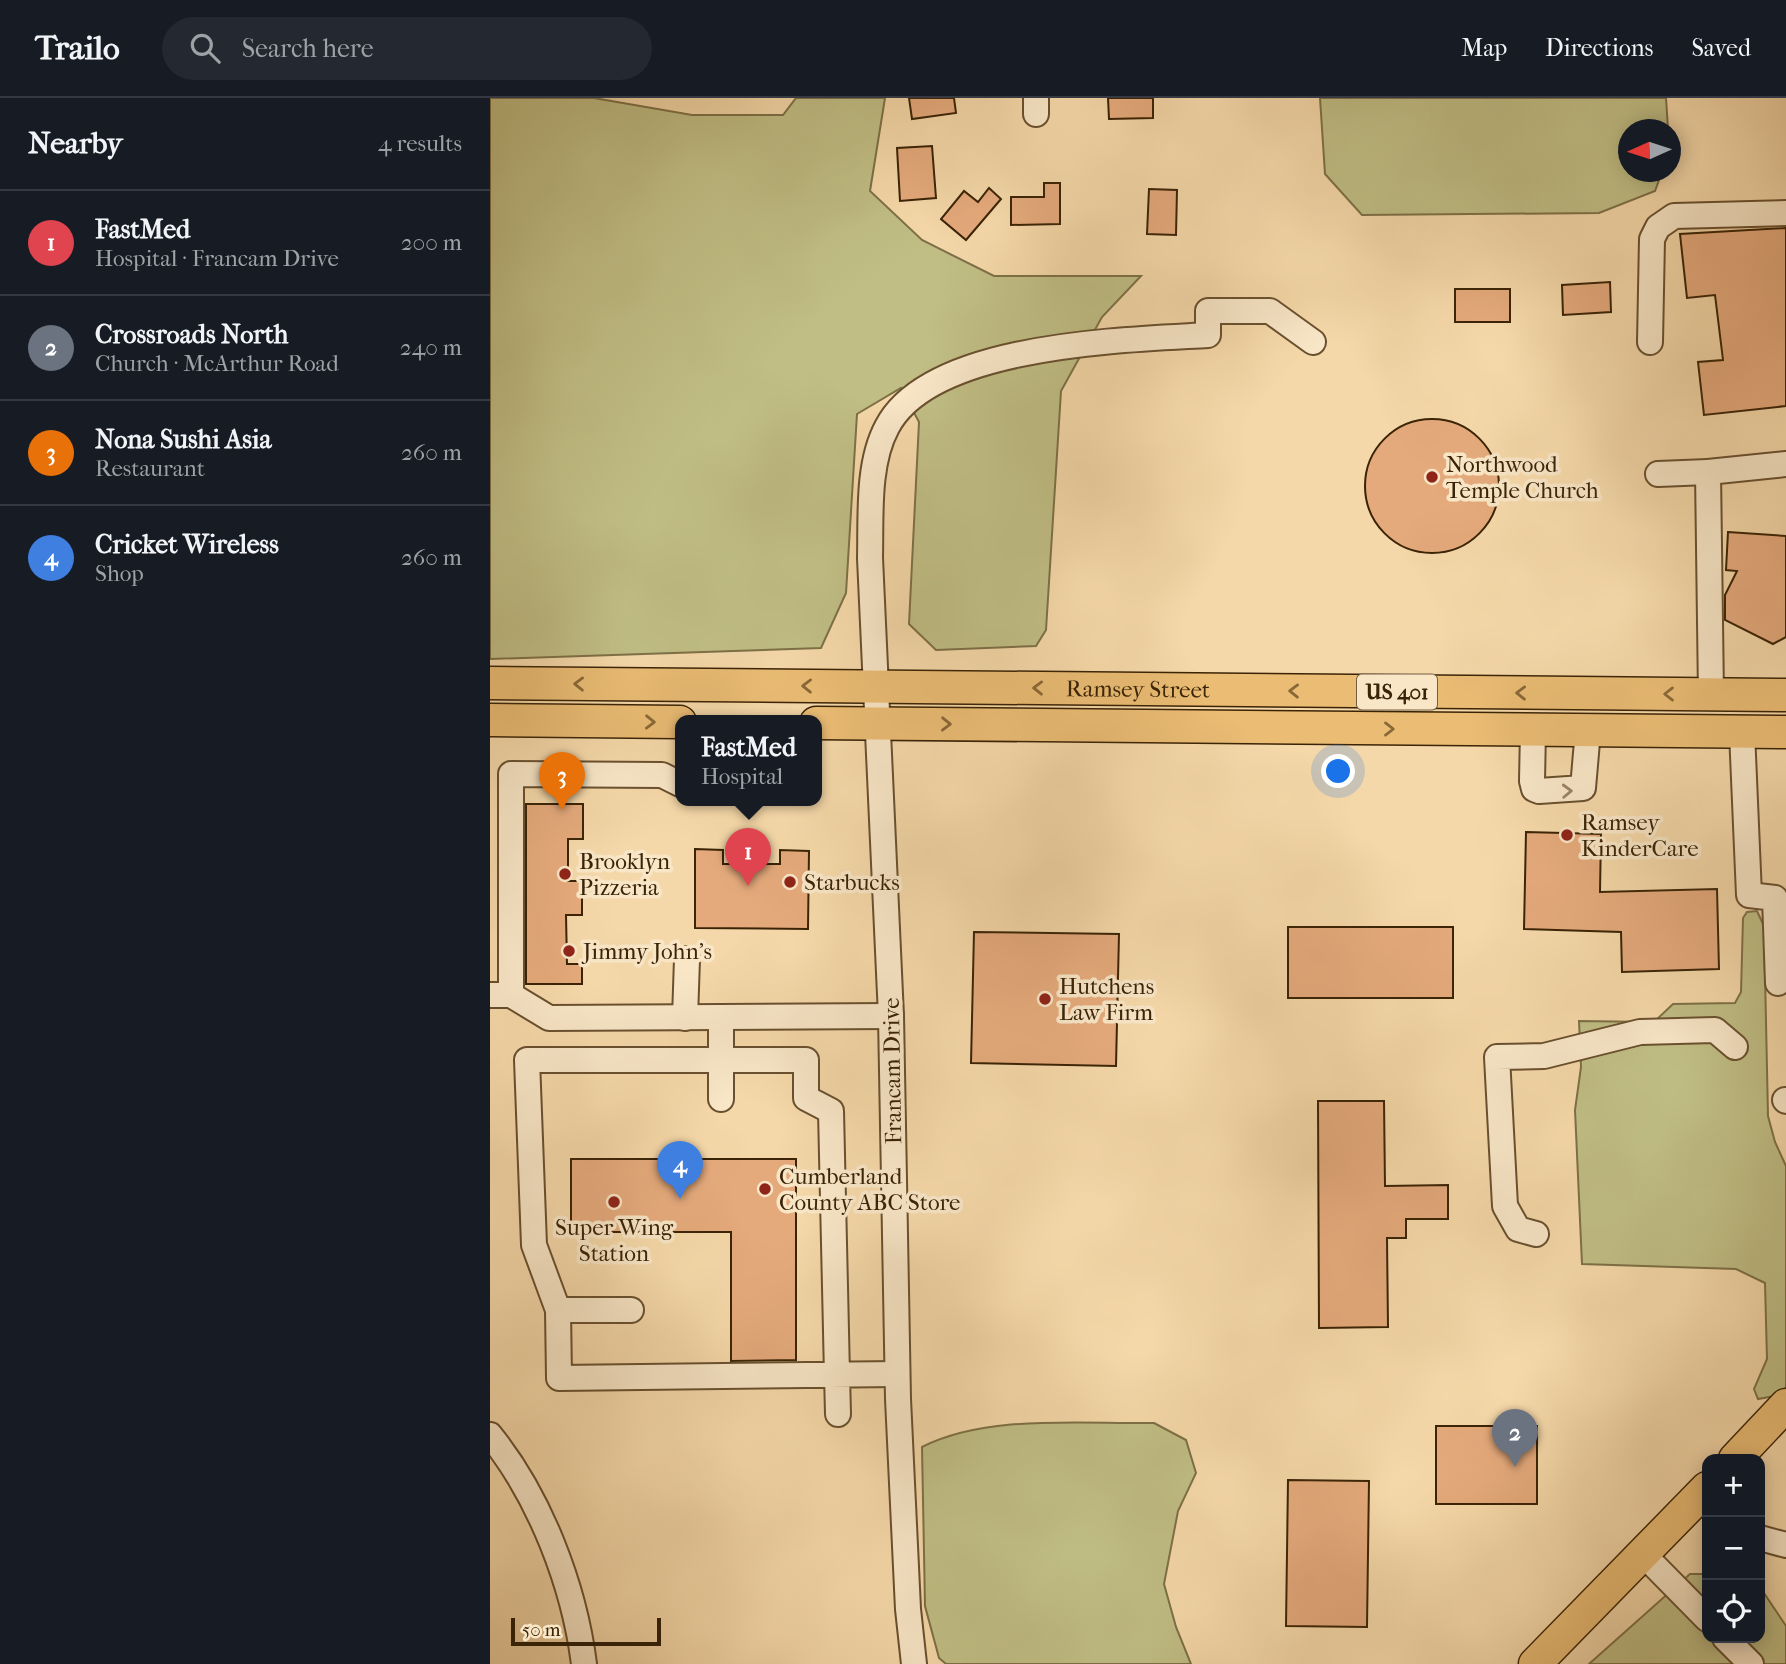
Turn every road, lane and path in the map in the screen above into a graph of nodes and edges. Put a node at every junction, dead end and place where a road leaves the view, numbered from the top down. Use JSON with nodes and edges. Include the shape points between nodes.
{"nodes":[{"id":1,"x":1786,"y":213,"type":"edge"},
{"id":2,"x":1313,"y":342,"type":"dead end"},
{"id":3,"x":1650,"y":342,"type":"dead end"},
{"id":4,"x":1786,"y":464,"type":"edge"},
{"id":5,"x":1708,"y":472,"type":"junction"},
{"id":6,"x":1658,"y":474,"type":"dead end"},
{"id":7,"x":490,"y":683,"type":"edge"},
{"id":8,"x":875,"y":687,"type":"junction"},
{"id":9,"x":1711,"y":695,"type":"junction"},
{"id":10,"x":1786,"y":695,"type":"edge"},
{"id":11,"x":490,"y":720,"type":"edge"},
{"id":12,"x":675,"y":722,"type":"edge"},
{"id":13,"x":822,"y":723,"type":"edge"},
{"id":14,"x":878,"y":724,"type":"junction"},
{"id":15,"x":1532,"y":730,"type":"junction"},
{"id":16,"x":1588,"y":730,"type":"junction"},
{"id":17,"x":1742,"y":732,"type":"junction"},
{"id":18,"x":1786,"y":732,"type":"edge"},
{"id":19,"x":675,"y":782,"type":"edge"},
{"id":20,"x":687,"y":959,"type":"dead end"},
{"id":21,"x":1778,"y":983,"type":"dead end"},
{"id":22,"x":501,"y":995,"type":"edge"},
{"id":23,"x":891,"y":1016,"type":"junction"},
{"id":24,"x":685,"y":1018,"type":"junction"},
{"id":25,"x":721,"y":1018,"type":"junction"},
{"id":26,"x":1735,"y":1047,"type":"dead end"},
{"id":27,"x":720,"y":1060,"type":"junction"},
{"id":28,"x":721,"y":1099,"type":"dead end"},
{"id":29,"x":1536,"y":1234,"type":"dead end"},
{"id":30,"x":558,"y":1310,"type":"junction"},
{"id":31,"x":631,"y":1310,"type":"dead end"},
{"id":32,"x":897,"y":1374,"type":"junction"},
{"id":33,"x":837,"y":1375,"type":"junction"},
{"id":34,"x":1786,"y":1405,"type":"edge"},
{"id":35,"x":838,"y":1414,"type":"dead end"},
{"id":36,"x":490,"y":1435,"type":"edge"},
{"id":37,"x":1740,"y":1454,"type":"edge"},
{"id":38,"x":1702,"y":1495,"type":"edge"},
{"id":39,"x":1770,"y":1541,"type":"edge"},
{"id":40,"x":1644,"y":1555,"type":"junction"},
{"id":41,"x":1786,"y":1558,"type":"edge"},
{"id":42,"x":1702,"y":1614,"type":"edge"},
{"id":43,"x":1730,"y":1643,"type":"edge"},
{"id":44,"x":584,"y":1664,"type":"edge"},
{"id":45,"x":914,"y":1664,"type":"edge"},
{"id":46,"x":1535,"y":1664,"type":"edge"},
{"id":47,"x":1751,"y":1664,"type":"edge"}],
"edges":[{"from":1,"to":3,"type":"street","via":[[1674,216],[1658,227],[1652,239]]},
{"from":2,"to":8,"type":"street","name":"Francam Drive","via":[[1270,310],[1208,311],[1208,335],[990,360],[950,374],[909,398],[886,428],[872,493]]},
{"from":4,"to":5,"type":"street"},
{"from":5,"to":6,"type":"street"},
{"from":5,"to":9,"type":"street"},
{"from":8,"to":7,"type":"main road","name":"Ramsey Street","number":"US 401","one_way":true},
{"from":9,"to":8,"type":"main road","name":"Ramsey Street","number":"US 401","one_way":true},
{"from":8,"to":14,"type":"street","name":"Francam Drive"},
{"from":9,"to":10,"type":"main road","name":"Ramsey Street","number":"US 401"},
{"from":11,"to":12,"type":"main road","one_way":true},
{"from":13,"to":14,"type":"main road","name":"Ramsey Street","number":"US 401"},
{"from":14,"to":15,"type":"main road","name":"Ramsey Street","number":"US 401","one_way":true},
{"from":14,"to":23,"type":"street","name":"Francam Drive"},
{"from":15,"to":16,"type":"main road","name":"Ramsey Street","number":"US 401"},
{"from":15,"to":16,"type":"street","one_way":true,"via":[[1532,782],[1539,791],[1583,788]]},
{"from":16,"to":17,"type":"main road","name":"Ramsey Street","number":"US 401"},
{"from":17,"to":18,"type":"main road","name":"Ramsey Street","number":"US 401"},
{"from":17,"to":21,"type":"street","via":[[1749,895],[1775,898]]},
{"from":19,"to":22,"type":"street","via":[[662,775],[511,774]]},
{"from":20,"to":24,"type":"street"},
{"from":22,"to":24,"type":"street","via":[[549,1018]]},
{"from":23,"to":25,"type":"street"},
{"from":23,"to":32,"type":"street","name":"Francam Drive"},
{"from":24,"to":25,"type":"street"},
{"from":25,"to":27,"type":"street"},
{"from":26,"to":29,"type":"street","via":[[1715,1030],[1640,1032],[1544,1056],[1497,1057],[1505,1206],[1518,1229]]},
{"from":27,"to":28,"type":"street"},
{"from":27,"to":30,"type":"street","via":[[527,1060],[534,1245]]},
{"from":27,"to":33,"type":"street","via":[[806,1060],[806,1098],[831,1111]]},
{"from":30,"to":31,"type":"street"},
{"from":30,"to":33,"type":"street","via":[[559,1378]]},
{"from":32,"to":33,"type":"street"},
{"from":32,"to":45,"type":"street","name":"Francam Drive"},
{"from":33,"to":35,"type":"street"},
{"from":34,"to":37,"type":"main road"},
{"from":36,"to":44,"type":"street","via":[[538,1505],[580,1628]]},
{"from":38,"to":40,"type":"main road"},
{"from":39,"to":41,"type":"street"},
{"from":40,"to":42,"type":"street"},
{"from":40,"to":46,"type":"main road"},
{"from":43,"to":47,"type":"street"}]}
